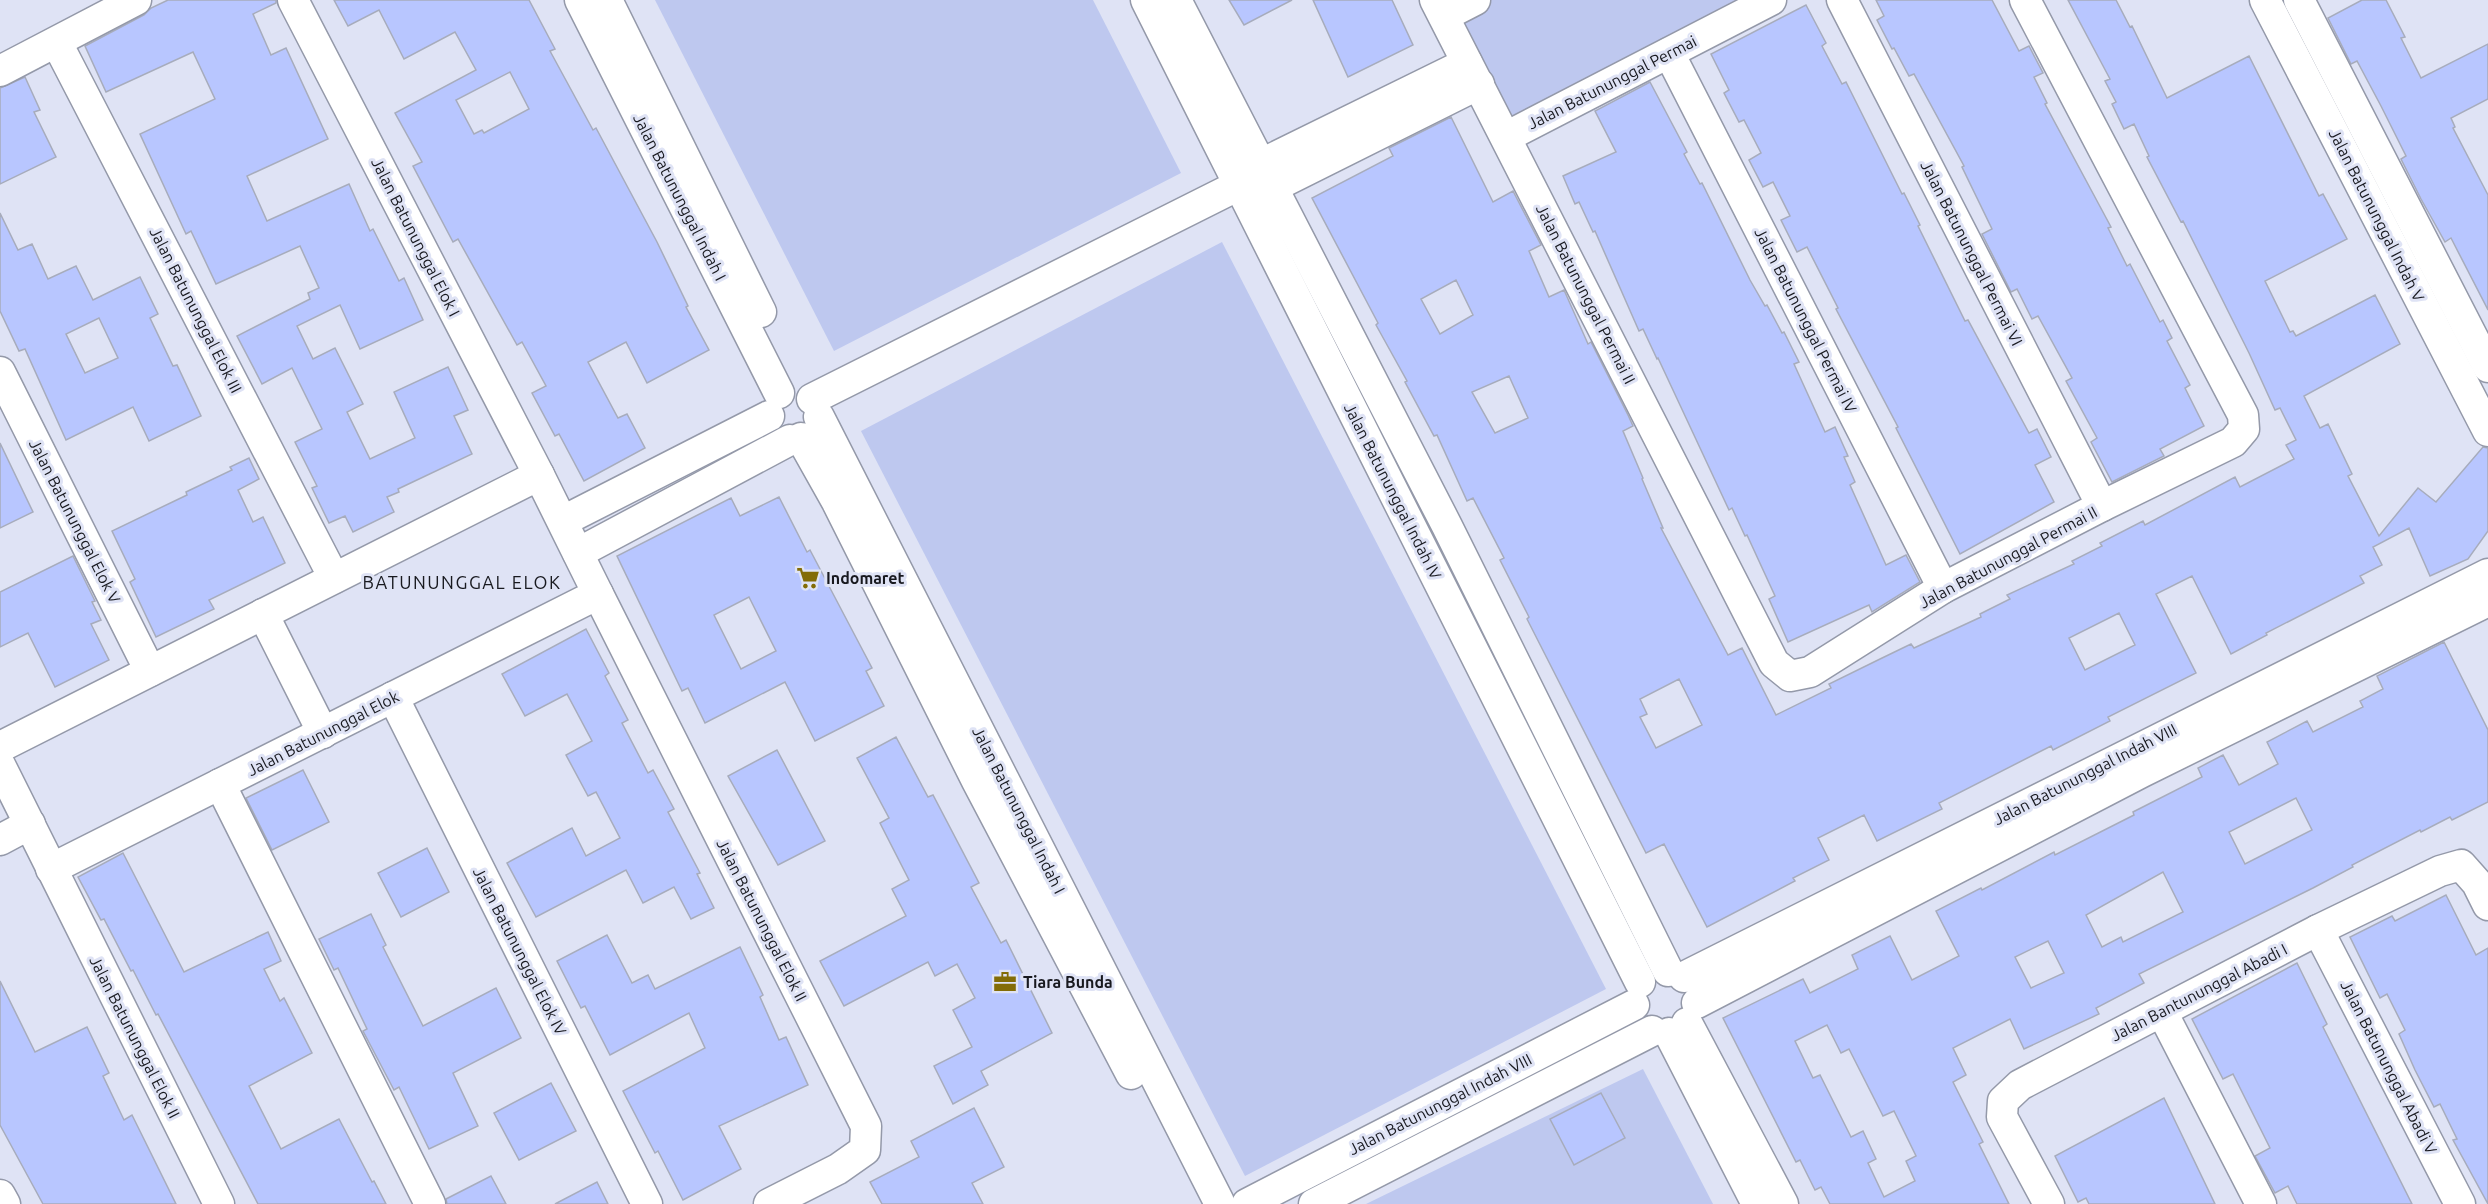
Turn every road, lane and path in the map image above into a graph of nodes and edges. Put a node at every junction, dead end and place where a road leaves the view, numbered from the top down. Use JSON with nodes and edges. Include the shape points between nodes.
{"nodes":[{"id":1,"x":136,"y":0,"type":"edge"},
{"id":2,"x":293,"y":0,"type":"edge"},
{"id":3,"x":580,"y":0,"type":"edge"},
{"id":4,"x":607,"y":0,"type":"edge"},
{"id":5,"x":1146,"y":0,"type":"edge"},
{"id":6,"x":1176,"y":0,"type":"edge"},
{"id":7,"x":1475,"y":0,"type":"edge"},
{"id":8,"x":1842,"y":0,"type":"edge"},
{"id":9,"x":2025,"y":0,"type":"edge"},
{"id":10,"x":2265,"y":0,"type":"edge"},
{"id":11,"x":2299,"y":0,"type":"edge"},
{"id":12,"x":1755,"y":4,"type":"edge"},
{"id":13,"x":1439,"y":8,"type":"edge"},
{"id":14,"x":611,"y":35,"type":"junction"},
{"id":15,"x":57,"y":43,"type":"junction"},
{"id":16,"x":1669,"y":53,"type":"junction"},
{"id":17,"x":0,"y":71,"type":"edge"},
{"id":18,"x":1473,"y":74,"type":"junction"},
{"id":19,"x":2326,"y":87,"type":"junction"},
{"id":20,"x":1506,"y":137,"type":"junction"},
{"id":21,"x":1250,"y":183,"type":"junction"},
{"id":22,"x":2488,"y":367,"type":"edge"},
{"id":23,"x":0,"y":372,"type":"edge"},
{"id":24,"x":796,"y":413,"type":"junction"},
{"id":25,"x":2488,"y":431,"type":"edge"},
{"id":26,"x":539,"y":475,"type":"junction"},
{"id":27,"x":2102,"y":506,"type":"junction"},
{"id":28,"x":562,"y":521,"type":"junction"},
{"id":29,"x":1447,"y":525,"type":"junction"},
{"id":30,"x":1418,"y":540,"type":"junction"},
{"id":31,"x":578,"y":553,"type":"junction"},
{"id":32,"x":2488,"y":574,"type":"edge"},
{"id":33,"x":334,"y":578,"type":"junction"},
{"id":34,"x":1943,"y":588,"type":"junction"},
{"id":35,"x":598,"y":594,"type":"junction"},
{"id":36,"x":2488,"y":601,"type":"edge"},
{"id":37,"x":263,"y":614,"type":"junction"},
{"id":38,"x":150,"y":671,"type":"junction"},
{"id":39,"x":393,"y":698,"type":"junction"},
{"id":40,"x":323,"y":733,"type":"junction"},
{"id":41,"x":0,"y":747,"type":"edge"},
{"id":42,"x":2136,"y":762,"type":"junction"},
{"id":43,"x":0,"y":765,"type":"edge"},
{"id":44,"x":220,"y":784,"type":"junction"},
{"id":45,"x":17,"y":813,"type":"edge"},
{"id":46,"x":0,"y":840,"type":"edge"},
{"id":47,"x":51,"y":869,"type":"junction"},
{"id":48,"x":2488,"y":905,"type":"edge"},
{"id":49,"x":2318,"y":930,"type":"junction"},
{"id":50,"x":1637,"y":993,"type":"junction"},
{"id":51,"x":1676,"y":1006,"type":"junction"},
{"id":52,"x":2162,"y":1012,"type":"junction"},
{"id":53,"x":0,"y":1195,"type":"edge"},
{"id":54,"x":5,"y":1204,"type":"edge"},
{"id":55,"x":219,"y":1204,"type":"edge"},
{"id":56,"x":430,"y":1204,"type":"edge"},
{"id":57,"x":646,"y":1204,"type":"edge"},
{"id":58,"x":769,"y":1204,"type":"edge"},
{"id":59,"x":1222,"y":1204,"type":"edge"},
{"id":60,"x":1314,"y":1204,"type":"edge"},
{"id":61,"x":1757,"y":1204,"type":"edge"},
{"id":62,"x":1783,"y":1204,"type":"edge"},
{"id":63,"x":2049,"y":1204,"type":"edge"},
{"id":64,"x":2261,"y":1204,"type":"edge"},
{"id":65,"x":2460,"y":1204,"type":"edge"}],
"edges":[{"from":1,"to":15,"type":"street"},
{"from":2,"to":26,"type":"street","name":"Jalan Batununggal Elok I"},
{"from":3,"to":14,"type":"street","name":"Jalan Batununggal Indah I"},
{"from":4,"to":14,"type":"street","name":"Jalan Batununggal Indah I"},
{"from":5,"to":21,"type":"street","name":"Jalan Batununggal Indah IV"},
{"from":6,"to":21,"type":"street","name":"Jalan Batununggal Indah IV"},
{"from":7,"to":13,"type":"street"},
{"from":8,"to":27,"type":"street","name":"Jalan Batununggal Permai VI"},
{"from":9,"to":27,"type":"street","name":"Jalan Batununggal Permai II","via":[[2243,415],[2244,429],[2233,442]]},
{"from":10,"to":19,"type":"street","name":"Jalan Batununggal Indah V"},
{"from":11,"to":19,"type":"street","name":"Jalan Batununggal Indah V"},
{"from":12,"to":16,"type":"street","name":"Jalan Batununggal Permai"},
{"from":13,"to":18,"type":"street"},
{"from":14,"to":24,"type":"street","name":"Jalan Batununggal Indah I"},
{"from":15,"to":17,"type":"street"},
{"from":15,"to":33,"type":"street","name":"Jalan Batununggal Elok III"},
{"from":16,"to":20,"type":"street","name":"Jalan Batununggal Permai"},
{"from":16,"to":34,"type":"street","name":"Jalan Batununggal Permai IV"},
{"from":18,"to":20,"type":"street"},
{"from":18,"to":21,"type":"street"},
{"from":19,"to":22,"type":"street","name":"Jalan Batununggal Indah V"},
{"from":19,"to":25,"type":"street","name":"Jalan Batununggal Indah V"},
{"from":20,"to":34,"type":"street","name":"Jalan Batununggal Permai II","via":[[1774,663],[1790,676],[1810,672]]},
{"from":21,"to":24,"type":"street"},
{"from":21,"to":29,"type":"street","name":"Jalan Batununggal Indah IV"},
{"from":21,"to":30,"type":"street","name":"Jalan Batununggal Indah IV"},
{"from":23,"to":38,"type":"street","name":"Jalan Batununggal Elok V"},
{"from":24,"to":28,"type":"street"},
{"from":24,"to":31,"type":"street"},
{"from":24,"to":59,"type":"street","name":"Jalan Batununggal Indah I","via":[[837,502]]},
{"from":26,"to":28,"type":"street"},
{"from":26,"to":33,"type":"street"},
{"from":27,"to":34,"type":"street","name":"Jalan Batununggal Permai II"},
{"from":28,"to":31,"type":"street"},
{"from":29,"to":30,"type":"street"},
{"from":29,"to":51,"type":"street","name":"Jalan Batununggal Indah IV"},
{"from":30,"to":50,"type":"street","name":"Jalan Batununggal Indah IV"},
{"from":31,"to":35,"type":"street"},
{"from":32,"to":42,"type":"street","name":"Jalan Batununggal Indah VIII"},
{"from":33,"to":37,"type":"street"},
{"from":35,"to":39,"type":"street","name":"Jalan Batununggal Elok"},
{"from":35,"to":58,"type":"street","name":"Jalan Batununggal Elok II","via":[[866,1126],[865,1150],[838,1169]]},
{"from":36,"to":42,"type":"street","name":"Jalan Batununggal Indah VIII"},
{"from":37,"to":38,"type":"street"},
{"from":37,"to":40,"type":"street"},
{"from":38,"to":41,"type":"street"},
{"from":39,"to":40,"type":"street","name":"Jalan Batununggal Elok"},
{"from":39,"to":57,"type":"street","name":"Jalan Batununggal Elok IV"},
{"from":40,"to":44,"type":"street","name":"Jalan Batununggal Elok"},
{"from":42,"to":51,"type":"street","name":"Jalan Batununggal Indah VIII"},
{"from":43,"to":45,"type":"street"},
{"from":44,"to":47,"type":"street","name":"Jalan Batununggal Elok"},
{"from":44,"to":56,"type":"street"},
{"from":45,"to":46,"type":"street"},
{"from":45,"to":47,"type":"street"},
{"from":47,"to":55,"type":"street","name":"Jalan Batununggal Elok II"},
{"from":48,"to":49,"type":"street","name":"Jalan Bantununggal Abadi I","via":[[2461,864]]},
{"from":49,"to":52,"type":"street","name":"Jalan Bantununggal Abadi I"},
{"from":49,"to":65,"type":"street","name":"Jalan Batununggal Abadi V"},
{"from":50,"to":51,"type":"street","name":"Jalan Batununggal Indah VIII","via":[[1653,973]]},
{"from":50,"to":51,"type":"street","name":"Jalan Batununggal Indah IV","via":[[1639,1020]]},
{"from":50,"to":59,"type":"street","name":"Jalan Batununggal Indah VIII"},
{"from":51,"to":60,"type":"street","name":"Jalan Batununggal Indah VIII"},
{"from":51,"to":61,"type":"street","name":"Jalan Batununggal Indah IV"},
{"from":51,"to":62,"type":"street","name":"Jalan Batununggal Indah IV"},
{"from":52,"to":63,"type":"street","name":"Jalan Bantununggal Abadi I","via":[[2020,1085],[2003,1101],[2002,1117]]},
{"from":52,"to":64,"type":"street"},
{"from":53,"to":54,"type":"street"}]}
